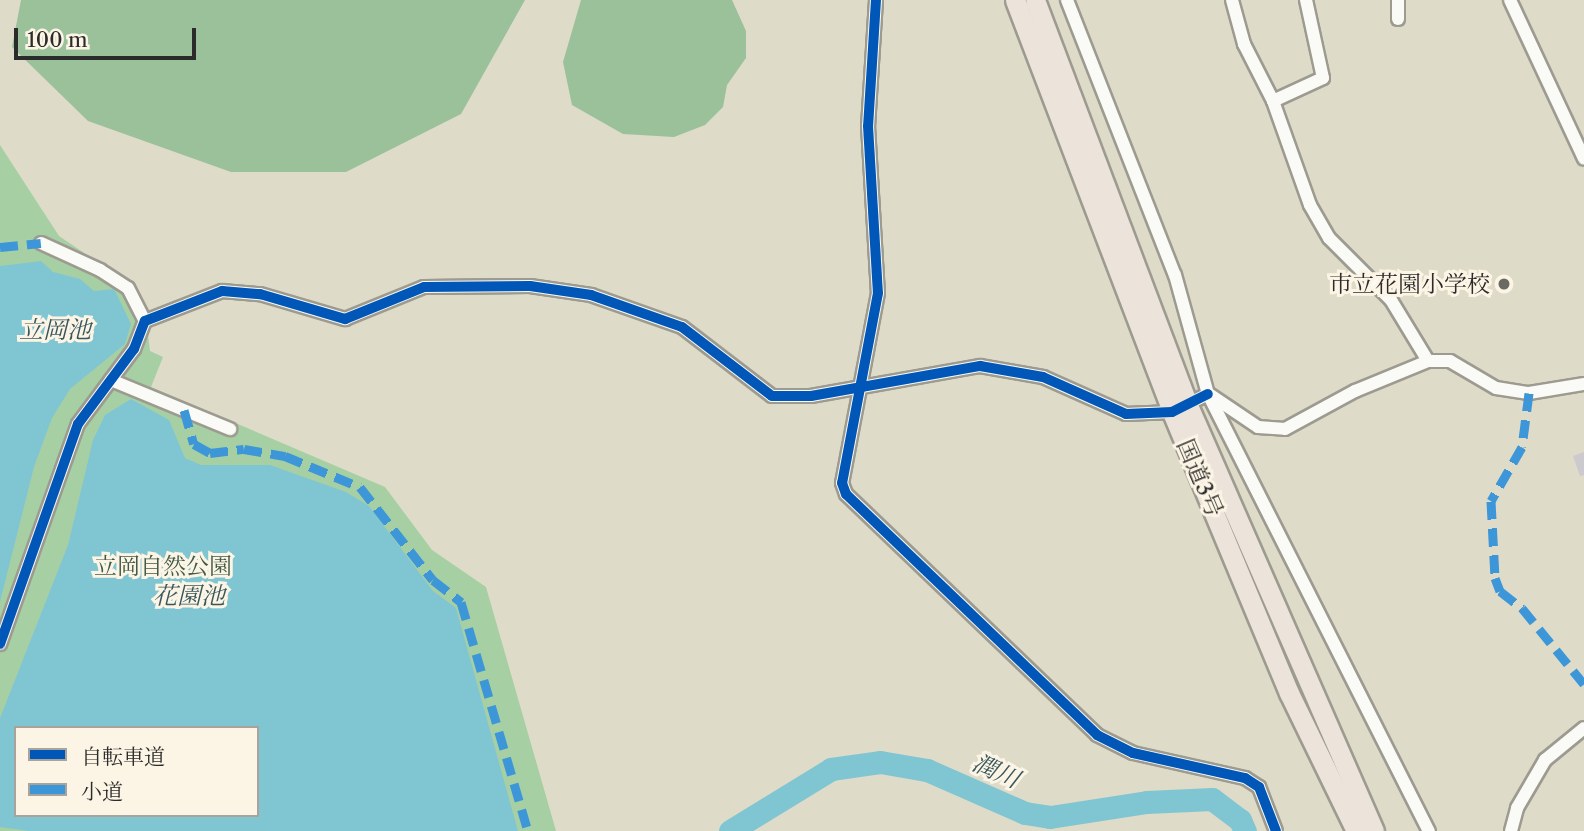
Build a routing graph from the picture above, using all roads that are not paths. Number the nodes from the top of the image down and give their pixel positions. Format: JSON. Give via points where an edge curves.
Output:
{"nodes":[{"id":1,"x":876,"y":0,"type":"edge"},
{"id":2,"x":1015,"y":0,"type":"edge"},
{"id":3,"x":1035,"y":0,"type":"edge"},
{"id":4,"x":1067,"y":0,"type":"edge"},
{"id":5,"x":1232,"y":0,"type":"edge"},
{"id":6,"x":1306,"y":0,"type":"edge"},
{"id":7,"x":1398,"y":0,"type":"edge"},
{"id":8,"x":1511,"y":0,"type":"edge"},
{"id":9,"x":1398,"y":19,"type":"dead end"},
{"id":10,"x":1273,"y":101,"type":"junction"},
{"id":11,"x":1584,"y":159,"type":"edge"},
{"id":12,"x":41,"y":243,"type":"dead end"},
{"id":13,"x":145,"y":321,"type":"junction"},
{"id":14,"x":1428,"y":361,"type":"junction"},
{"id":15,"x":111,"y":380,"type":"junction"},
{"id":16,"x":1584,"y":384,"type":"edge"},
{"id":17,"x":858,"y":387,"type":"junction"},
{"id":18,"x":1208,"y":394,"type":"junction"},
{"id":19,"x":1180,"y":408,"type":"junction"},
{"id":20,"x":230,"y":429,"type":"dead end"},
{"id":21,"x":0,"y":643,"type":"edge"},
{"id":22,"x":1584,"y":728,"type":"edge"},
{"id":23,"x":1513,"y":825,"type":"edge"},
{"id":24,"x":1276,"y":831,"type":"edge"},
{"id":25,"x":1356,"y":831,"type":"edge"},
{"id":26,"x":1374,"y":831,"type":"edge"},
{"id":27,"x":1429,"y":831,"type":"edge"}],
"edges":[{"from":1,"to":17,"type":"street","via":[[868,126],[878,293]]},
{"from":2,"to":19,"type":"highway","name":"国道3号"},
{"from":3,"to":19,"type":"highway","name":"国道3号"},
{"from":4,"to":18,"type":"street","via":[[1175,275]]},
{"from":5,"to":10,"type":"street","via":[[1244,44]]},
{"from":6,"to":10,"type":"street","via":[[1323,78]]},
{"from":7,"to":9,"type":"street"},
{"from":8,"to":11,"type":"street"},
{"from":10,"to":14,"type":"street","via":[[1310,205],[1329,238],[1391,300]]},
{"from":12,"to":13,"type":"street","via":[[128,288]]},
{"from":13,"to":15,"type":"street","via":[[134,349]]},
{"from":13,"to":17,"type":"street","via":[[222,291],[260,294],[345,320],[424,287],[530,286],[591,295],[682,327],[772,396],[811,396]]},
{"from":14,"to":16,"type":"street","via":[[1450,361],[1507,390],[1529,393]]},
{"from":14,"to":18,"type":"street","via":[[1355,391],[1285,429],[1258,427]]},
{"from":15,"to":20,"type":"street"},
{"from":15,"to":21,"type":"street","via":[[78,424],[66,449]]},
{"from":17,"to":19,"type":"street","via":[[980,366],[1043,377],[1126,414]]},
{"from":17,"to":24,"type":"street","via":[[842,483],[846,494],[1097,735],[1133,753],[1245,778],[1259,787]]},
{"from":18,"to":19,"type":"street"},
{"from":18,"to":27,"type":"street"},
{"from":19,"to":25,"type":"highway","name":"国道3号","via":[[1289,693]]},
{"from":19,"to":26,"type":"highway","name":"国道3号"},
{"from":22,"to":23,"type":"street","via":[[1545,760]]}]}
